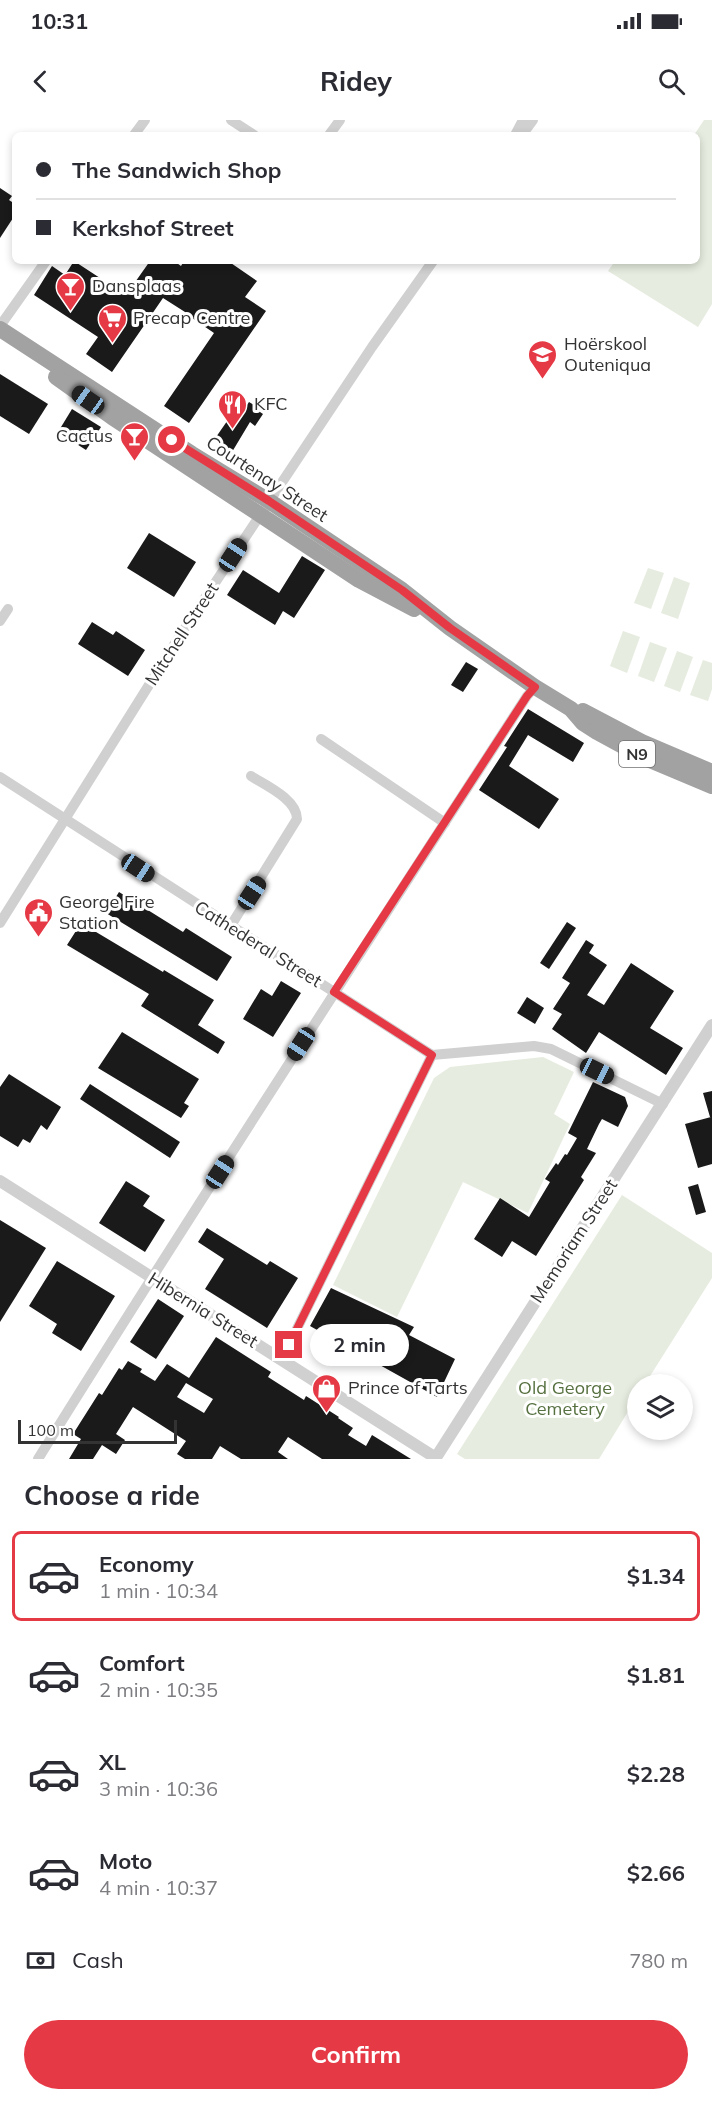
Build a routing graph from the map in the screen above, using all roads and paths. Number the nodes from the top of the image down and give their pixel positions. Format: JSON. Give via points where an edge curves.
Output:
{"nodes":[{"id":1,"x":231,"y":120,"type":"edge"},
{"id":2,"x":249,"y":132,"type":"edge"},
{"id":3,"x":44,"y":264,"type":"edge"},
{"id":4,"x":431,"y":264,"type":"edge"},
{"id":5,"x":0,"y":328,"type":"edge"},
{"id":6,"x":0,"y":341,"type":"edge"},
{"id":7,"x":265,"y":507,"type":"junction"},
{"id":8,"x":8,"y":609,"type":"dead end"},
{"id":9,"x":0,"y":621,"type":"edge"},
{"id":10,"x":535,"y":687,"type":"junction"},
{"id":11,"x":571,"y":709,"type":"junction"},
{"id":12,"x":321,"y":739,"type":"dead end"},
{"id":13,"x":712,"y":772,"type":"edge"},
{"id":14,"x":251,"y":776,"type":"dead end"},
{"id":15,"x":0,"y":777,"type":"edge"},
{"id":16,"x":712,"y":786,"type":"edge"},
{"id":17,"x":65,"y":821,"type":"junction"},
{"id":18,"x":445,"y":823,"type":"junction"},
{"id":19,"x":0,"y":923,"type":"edge"},
{"id":20,"x":230,"y":927,"type":"junction"},
{"id":21,"x":334,"y":992,"type":"junction"},
{"id":22,"x":712,"y":1025,"type":"edge"},
{"id":23,"x":432,"y":1055,"type":"junction"},
{"id":24,"x":663,"y":1104,"type":"junction"},
{"id":25,"x":0,"y":1181,"type":"edge"},
{"id":26,"x":151,"y":1277,"type":"junction"},
{"id":27,"x":282,"y":1359,"type":"junction"},
{"id":28,"x":38,"y":1459,"type":"edge"},
{"id":29,"x":436,"y":1459,"type":"edge"}],
"edges":[{"from":1,"to":2,"type":"street"},
{"from":3,"to":5,"type":"street"},
{"from":4,"to":7,"type":"street","name":"Mitchell Street"},
{"from":5,"to":7,"type":"highway","name":"Courtenay Street","number":"N9","via":[[187,450]]},
{"from":6,"to":7,"type":"highway","name":"Courtenay Street","number":"N9","via":[[112,417]]},
{"from":7,"to":10,"type":"highway","name":"Courtenay Street","number":"N9","via":[[359,580],[450,628]]},
{"from":7,"to":17,"type":"street","name":"Mitchell Street"},
{"from":8,"to":9,"type":"street"},
{"from":10,"to":11,"type":"highway","name":"Courtenay Street","number":"N9"},
{"from":10,"to":18,"type":"street"},
{"from":11,"to":13,"type":"highway","name":"Courtenay Street","number":"N9"},
{"from":11,"to":16,"type":"highway","name":"Courtenay Street","number":"N9","via":[[583,723],[624,747]]},
{"from":12,"to":18,"type":"street"},
{"from":14,"to":20,"type":"street","via":[[289,802],[297,819]]},
{"from":15,"to":17,"type":"street","name":"Cathederal Street"},
{"from":17,"to":19,"type":"street","name":"Mitchell Street"},
{"from":17,"to":20,"type":"street","name":"Cathederal Street"},
{"from":18,"to":21,"type":"street"},
{"from":20,"to":21,"type":"street","name":"Cathederal Street"},
{"from":21,"to":23,"type":"street","name":"Cathederal Street"},
{"from":21,"to":26,"type":"street"},
{"from":22,"to":24,"type":"street","name":"Memoriam Street"},
{"from":23,"to":24,"type":"street","via":[[534,1046],[551,1049]]},
{"from":23,"to":27,"type":"street"},
{"from":24,"to":29,"type":"street","name":"Memoriam Street"},
{"from":25,"to":26,"type":"street","name":"Hibernia Street"},
{"from":26,"to":27,"type":"street","name":"Hibernia Street"},
{"from":26,"to":28,"type":"street"},
{"from":27,"to":29,"type":"street","name":"Hibernia Street"}]}
